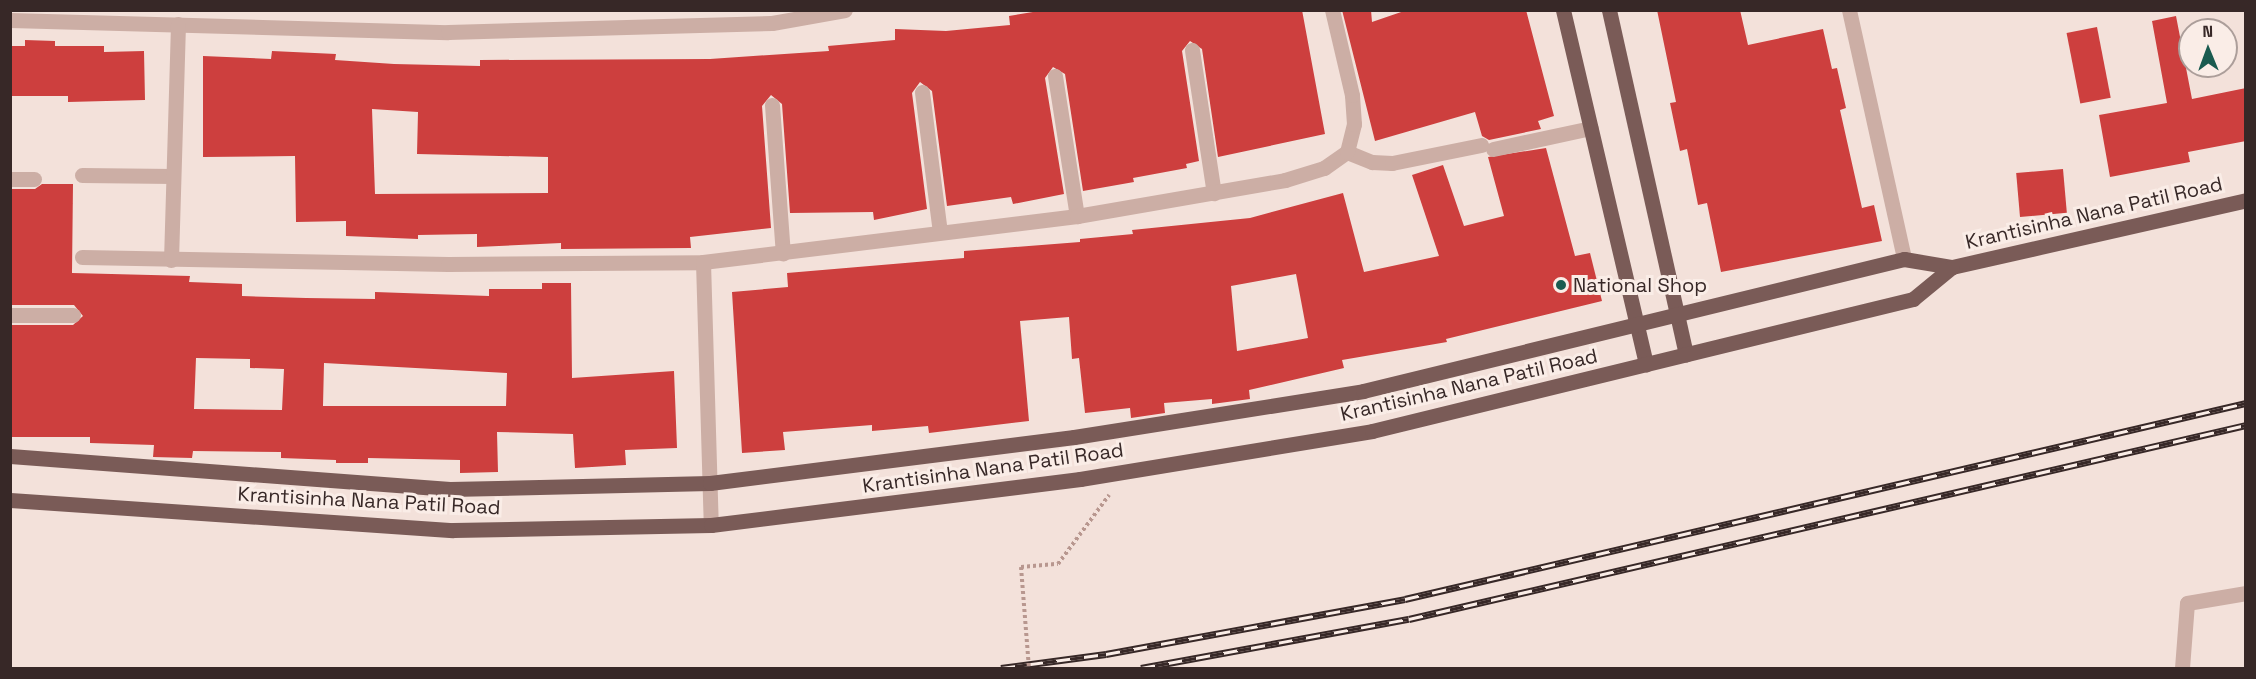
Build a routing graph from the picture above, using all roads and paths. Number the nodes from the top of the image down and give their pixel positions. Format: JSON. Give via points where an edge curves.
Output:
{"nodes":[{"id":1,"x":844,"y":10,"type":"edge"},
{"id":2,"x":1332,"y":10,"type":"edge"},
{"id":3,"x":1563,"y":10,"type":"edge"},
{"id":4,"x":1609,"y":10,"type":"edge"},
{"id":5,"x":1849,"y":10,"type":"edge"},
{"id":6,"x":10,"y":20,"type":"edge"},
{"id":7,"x":178,"y":24,"type":"junction"},
{"id":8,"x":1192,"y":50,"type":"dead end"},
{"id":9,"x":1055,"y":76,"type":"dead end"},
{"id":10,"x":922,"y":92,"type":"dead end"},
{"id":11,"x":772,"y":105,"type":"dead end"},
{"id":12,"x":1591,"y":128,"type":"junction"},
{"id":13,"x":1347,"y":152,"type":"junction"},
{"id":14,"x":82,"y":175,"type":"dead end"},
{"id":15,"x":173,"y":176,"type":"junction"},
{"id":16,"x":10,"y":179,"type":"edge"},
{"id":17,"x":34,"y":179,"type":"dead end"},
{"id":18,"x":1214,"y":193,"type":"junction"},
{"id":19,"x":2246,"y":201,"type":"edge"},
{"id":20,"x":1077,"y":216,"type":"junction"},
{"id":21,"x":940,"y":232,"type":"junction"},
{"id":22,"x":783,"y":254,"type":"junction"},
{"id":23,"x":82,"y":257,"type":"dead end"},
{"id":24,"x":1904,"y":259,"type":"junction"},
{"id":25,"x":171,"y":260,"type":"junction"},
{"id":26,"x":703,"y":262,"type":"junction"},
{"id":27,"x":1952,"y":267,"type":"junction"},
{"id":28,"x":1677,"y":314,"type":"junction"},
{"id":29,"x":10,"y":315,"type":"edge"},
{"id":30,"x":73,"y":315,"type":"dead end"},
{"id":31,"x":1636,"y":324,"type":"junction"},
{"id":32,"x":1686,"y":355,"type":"junction"},
{"id":33,"x":1646,"y":364,"type":"junction"},
{"id":34,"x":10,"y":456,"type":"edge"},
{"id":35,"x":1109,"y":474,"type":"junction"},
{"id":36,"x":710,"y":483,"type":"junction"},
{"id":37,"x":10,"y":500,"type":"edge"},
{"id":38,"x":711,"y":525,"type":"junction"},
{"id":39,"x":2246,"y":594,"type":"edge"},
{"id":40,"x":1029,"y":669,"type":"edge"},
{"id":41,"x":2182,"y":669,"type":"edge"}],
"edges":[{"from":1,"to":7,"type":"street","via":[[772,23],[621,30],[448,32]]},
{"from":2,"to":13,"type":"street","via":[[1352,95],[1354,124]]},
{"from":3,"to":12,"type":"main road"},
{"from":4,"to":28,"type":"main road"},
{"from":5,"to":24,"type":"street"},
{"from":6,"to":7,"type":"street"},
{"from":7,"to":15,"type":"street"},
{"from":8,"to":18,"type":"street"},
{"from":9,"to":20,"type":"street"},
{"from":10,"to":21,"type":"street"},
{"from":11,"to":22,"type":"street"},
{"from":12,"to":13,"type":"street","via":[[1392,163],[1372,162]]},
{"from":12,"to":31,"type":"main road"},
{"from":13,"to":18,"type":"street","via":[[1324,168],[1285,180]]},
{"from":14,"to":15,"type":"street"},
{"from":15,"to":25,"type":"street"},
{"from":16,"to":17,"type":"street"},
{"from":18,"to":20,"type":"street"},
{"from":19,"to":27,"type":"main road","name":"Krantisinha Nana Patil Road"},
{"from":20,"to":21,"type":"street"},
{"from":21,"to":22,"type":"street"},
{"from":22,"to":26,"type":"street"},
{"from":23,"to":25,"type":"street"},
{"from":24,"to":27,"type":"main road","name":"Krantisinha Nana Patil Road"},
{"from":24,"to":28,"type":"main road","name":"Krantisinha Nana Patil Road"},
{"from":25,"to":26,"type":"street"},
{"from":26,"to":36,"type":"street"},
{"from":27,"to":32,"type":"main road","name":"Krantisinha Nana Patil Road","via":[[1914,299]]},
{"from":28,"to":31,"type":"main road","name":"Krantisinha Nana Patil Road"},
{"from":28,"to":32,"type":"main road"},
{"from":29,"to":30,"type":"street"},
{"from":31,"to":33,"type":"main road"},
{"from":31,"to":36,"type":"main road","name":"Krantisinha Nana Patil Road","via":[[1363,391],[1255,410],[1074,438]]},
{"from":32,"to":33,"type":"main road","name":"Krantisinha Nana Patil Road"},
{"from":33,"to":35,"type":"main road","name":"Krantisinha Nana Patil Road","via":[[1372,431]]},
{"from":34,"to":36,"type":"main road","name":"Krantisinha Nana Patil Road","via":[[450,489]]},
{"from":35,"to":38,"type":"main road","name":"Krantisinha Nana Patil Road"},
{"from":35,"to":40,"type":"path","bridge":true,"via":[[1110,494],[1058,564],[1021,567]]},
{"from":36,"to":38,"type":"street"},
{"from":37,"to":38,"type":"main road","name":"Krantisinha Nana Patil Road","via":[[453,530]]},
{"from":39,"to":41,"type":"street","via":[[2187,603]]}]}
